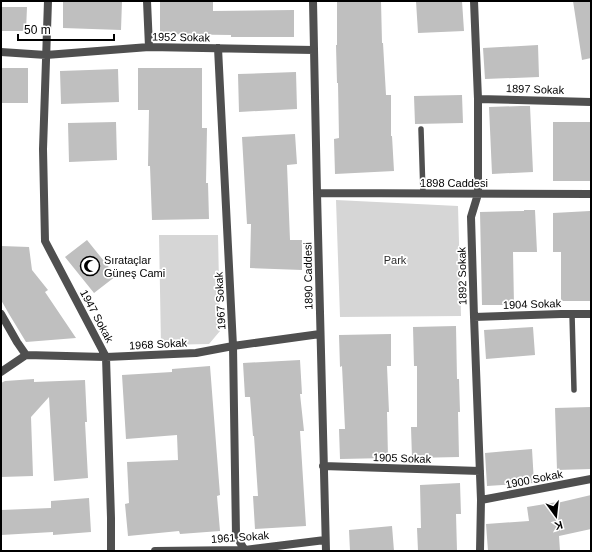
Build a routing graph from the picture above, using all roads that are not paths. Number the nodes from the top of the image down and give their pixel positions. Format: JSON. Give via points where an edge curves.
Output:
{"nodes":[{"id":1,"x":48,"y":1,"type":"edge"},
{"id":2,"x":147,"y":1,"type":"edge"},
{"id":3,"x":313,"y":1,"type":"edge"},
{"id":4,"x":474,"y":1,"type":"edge"},
{"id":5,"x":149,"y":47,"type":"junction"},
{"id":6,"x":218,"y":48,"type":"junction"},
{"id":7,"x":314,"y":50,"type":"junction"},
{"id":8,"x":1,"y":52,"type":"edge"},
{"id":9,"x":46,"y":55,"type":"junction"},
{"id":10,"x":478,"y":99,"type":"junction"},
{"id":11,"x":591,"y":102,"type":"edge"},
{"id":12,"x":421,"y":129,"type":"dead end"},
{"id":13,"x":316,"y":193,"type":"junction"},
{"id":14,"x":423,"y":194,"type":"junction"},
{"id":15,"x":478,"y":194,"type":"junction"},
{"id":16,"x":591,"y":194,"type":"edge"},
{"id":17,"x":1,"y":314,"type":"edge"},
{"id":18,"x":572,"y":314,"type":"junction"},
{"id":19,"x":591,"y":314,"type":"edge"},
{"id":20,"x":474,"y":317,"type":"junction"},
{"id":21,"x":320,"y":334,"type":"junction"},
{"id":22,"x":233,"y":346,"type":"junction"},
{"id":23,"x":26,"y":356,"type":"junction"},
{"id":24,"x":106,"y":357,"type":"junction"},
{"id":25,"x":1,"y":372,"type":"edge"},
{"id":26,"x":574,"y":390,"type":"dead end"},
{"id":27,"x":323,"y":466,"type":"junction"},
{"id":28,"x":480,"y":471,"type":"junction"},
{"id":29,"x":591,"y":479,"type":"edge"},
{"id":30,"x":481,"y":500,"type":"junction"},
{"id":31,"x":326,"y":540,"type":"junction"},
{"id":32,"x":245,"y":550,"type":"edge"},
{"id":33,"x":111,"y":551,"type":"edge"},
{"id":34,"x":155,"y":551,"type":"edge"},
{"id":35,"x":326,"y":551,"type":"edge"},
{"id":36,"x":480,"y":551,"type":"edge"}],
"edges":[{"from":1,"to":9,"type":"street","name":"1947 Sokak"},
{"from":2,"to":5,"type":"street"},
{"from":3,"to":7,"type":"street","name":"1890 Caddesi"},
{"from":4,"to":10,"type":"street","name":"1892 Sokak"},
{"from":5,"to":6,"type":"street","name":"1952 Sokak"},
{"from":5,"to":9,"type":"street","name":"1952 Sokak"},
{"from":6,"to":7,"type":"street","name":"1952 Sokak"},
{"from":6,"to":22,"type":"street","name":"1967 Sokak"},
{"from":7,"to":13,"type":"street","name":"1890 Caddesi"},
{"from":8,"to":9,"type":"street","name":"1952 Sokak"},
{"from":9,"to":24,"type":"street","name":"1947 Sokak","via":[[43,149],[45,241]]},
{"from":10,"to":11,"type":"street","name":"1897 Sokak"},
{"from":10,"to":15,"type":"street","name":"1892 Sokak"},
{"from":12,"to":14,"type":"lane"},
{"from":13,"to":14,"type":"street","name":"1898 Caddesi"},
{"from":13,"to":21,"type":"street","name":"1890 Caddesi"},
{"from":14,"to":15,"type":"street","name":"1898 Caddesi"},
{"from":15,"to":16,"type":"street","name":"1898 Caddesi"},
{"from":15,"to":20,"type":"street","name":"1892 Sokak","via":[[472,217]]},
{"from":17,"to":23,"type":"street"},
{"from":18,"to":19,"type":"street","name":"1904 Sokak"},
{"from":18,"to":20,"type":"street","name":"1904 Sokak"},
{"from":18,"to":26,"type":"lane"},
{"from":20,"to":28,"type":"street","name":"1892 Sokak"},
{"from":21,"to":22,"type":"street","name":"1968 Sokak"},
{"from":21,"to":27,"type":"street","name":"1890 Caddesi"},
{"from":22,"to":24,"type":"street","name":"1968 Sokak","via":[[196,353]]},
{"from":22,"to":32,"type":"street","name":"1967 Sokak","via":[[236,535]]},
{"from":23,"to":24,"type":"street","name":"1968 Sokak"},
{"from":23,"to":25,"type":"street"},
{"from":24,"to":33,"type":"street","name":"1947 Sokak"},
{"from":27,"to":28,"type":"street","name":"1905 Sokak"},
{"from":27,"to":31,"type":"street","name":"1890 Caddesi"},
{"from":28,"to":30,"type":"street","name":"1892 Sokak"},
{"from":29,"to":30,"type":"street","name":"1900 Sokak"},
{"from":30,"to":36,"type":"street","name":"1892 Sokak"},
{"from":31,"to":32,"type":"street","name":"1961 Sokak"},
{"from":31,"to":35,"type":"street","name":"1890 Caddesi"},
{"from":32,"to":34,"type":"street","name":"1961 Sokak"}]}
